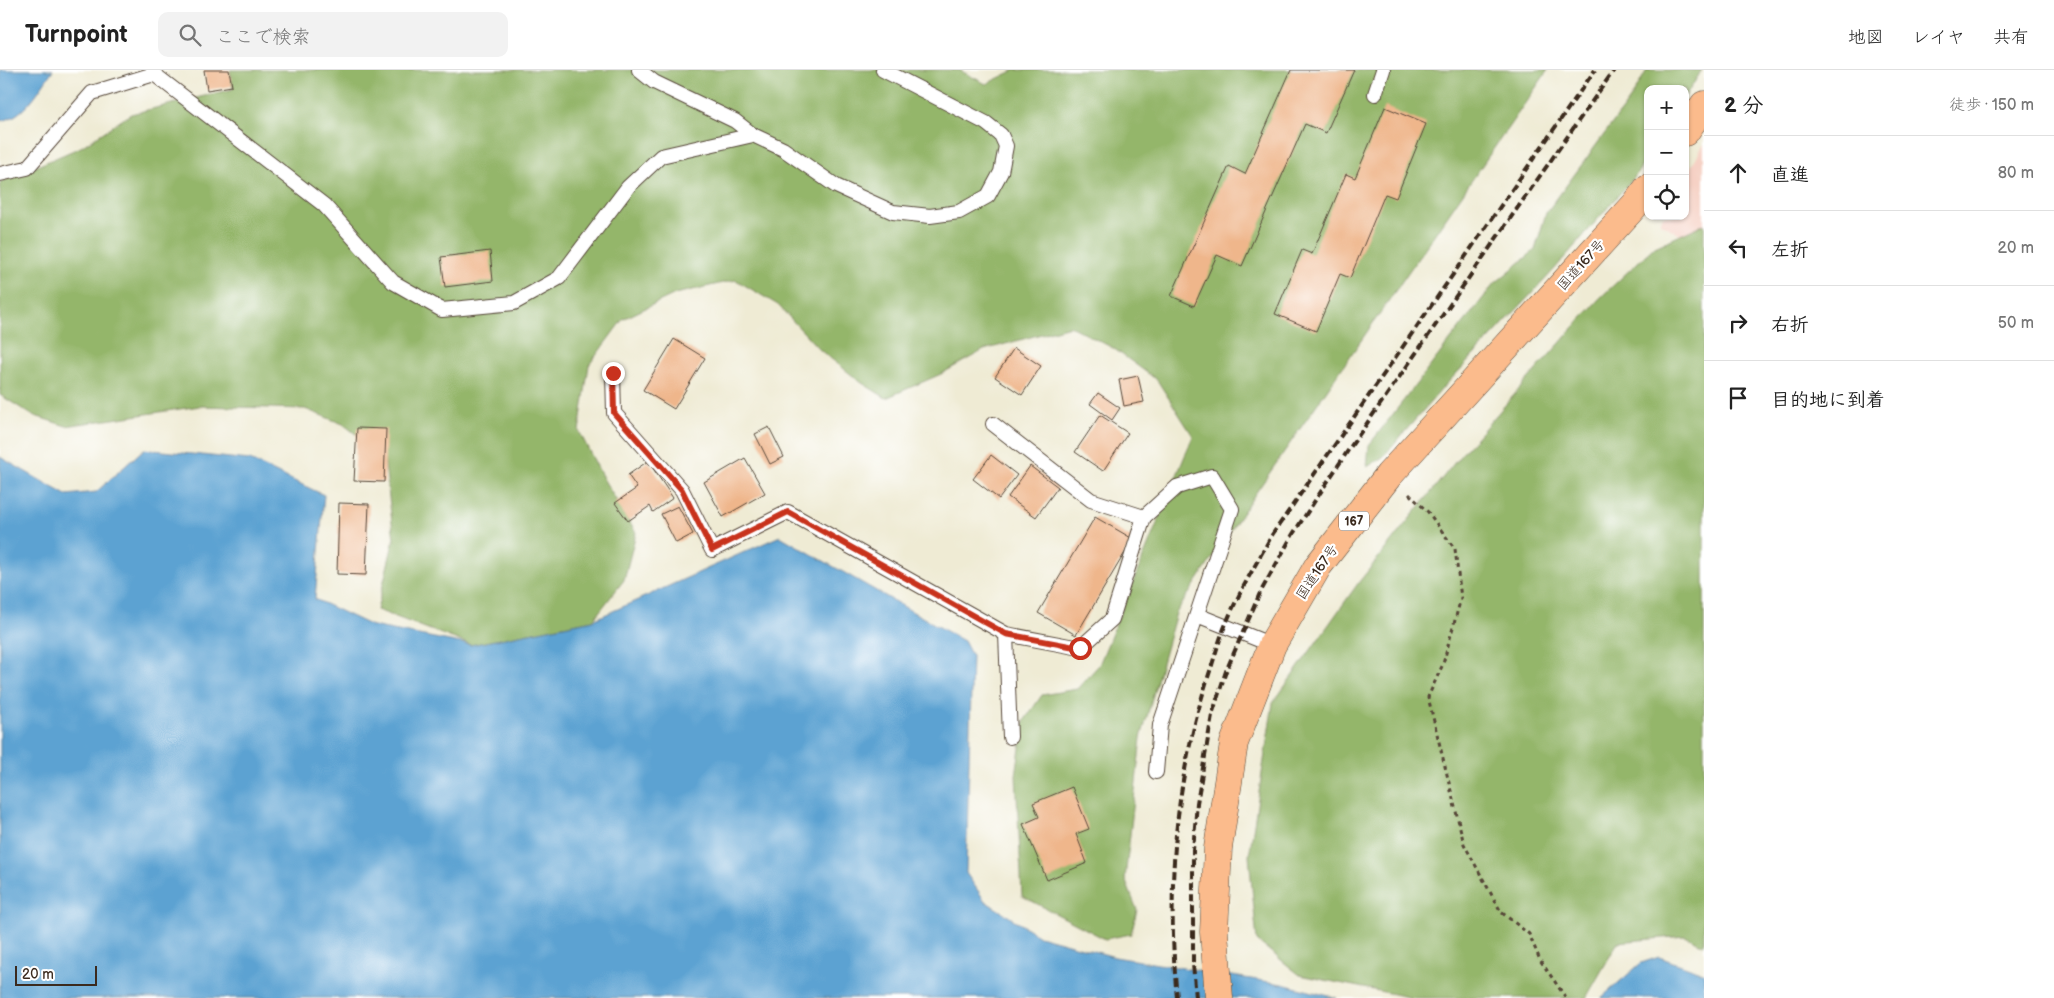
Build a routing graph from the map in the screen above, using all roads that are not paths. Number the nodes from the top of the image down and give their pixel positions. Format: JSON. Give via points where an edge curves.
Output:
{"nodes":[{"id":1,"x":639,"y":70,"type":"edge"},
{"id":2,"x":883,"y":70,"type":"edge"},
{"id":3,"x":1383,"y":70,"type":"edge"},
{"id":4,"x":1374,"y":94,"type":"dead end"},
{"id":5,"x":1704,"y":105,"type":"edge"},
{"id":6,"x":1686,"y":130,"type":"edge"},
{"id":7,"x":753,"y":135,"type":"junction"},
{"id":8,"x":0,"y":174,"type":"edge"},
{"id":9,"x":1644,"y":193,"type":"edge"},
{"id":10,"x":613,"y":373,"type":"dead end"},
{"id":11,"x":993,"y":424,"type":"dead end"},
{"id":12,"x":1144,"y":517,"type":"junction"},
{"id":13,"x":1197,"y":615,"type":"junction"},
{"id":14,"x":1006,"y":634,"type":"junction"},
{"id":15,"x":1272,"y":645,"type":"junction"},
{"id":16,"x":1010,"y":737,"type":"dead end"},
{"id":17,"x":1156,"y":772,"type":"dead end"},
{"id":18,"x":1219,"y":998,"type":"edge"}],
"edges":[{"from":1,"to":7,"type":"lane","via":[[654,82],[735,121]]},
{"from":2,"to":7,"type":"lane","via":[[986,123],[1001,135],[1006,146],[1001,172],[988,196],[959,212],[930,216],[893,212],[836,186],[783,149]]},
{"from":3,"to":4,"type":"lane"},
{"from":5,"to":6,"type":"highway"},
{"from":7,"to":8,"type":"lane","via":[[661,156],[628,187],[559,278],[514,303],[442,310],[393,282],[324,205],[154,74],[92,93],[28,168]]},
{"from":9,"to":15,"type":"highway","name":"国道167号","number":"167","via":[[1389,475],[1318,566]]},
{"from":10,"to":14,"type":"lane","via":[[614,413],[682,490],[712,550],[788,512]]},
{"from":11,"to":12,"type":"lane","via":[[1091,500]]},
{"from":12,"to":13,"type":"lane","via":[[1177,486],[1212,476],[1232,509]]},
{"from":12,"to":14,"type":"lane","via":[[1112,619],[1080,648]]},
{"from":13,"to":15,"type":"lane"},
{"from":13,"to":17,"type":"lane","via":[[1160,725]]},
{"from":14,"to":16,"type":"lane"},
{"from":15,"to":18,"type":"highway","name":"国道167号","number":"167","via":[[1234,743],[1218,848],[1214,932]]}]}
